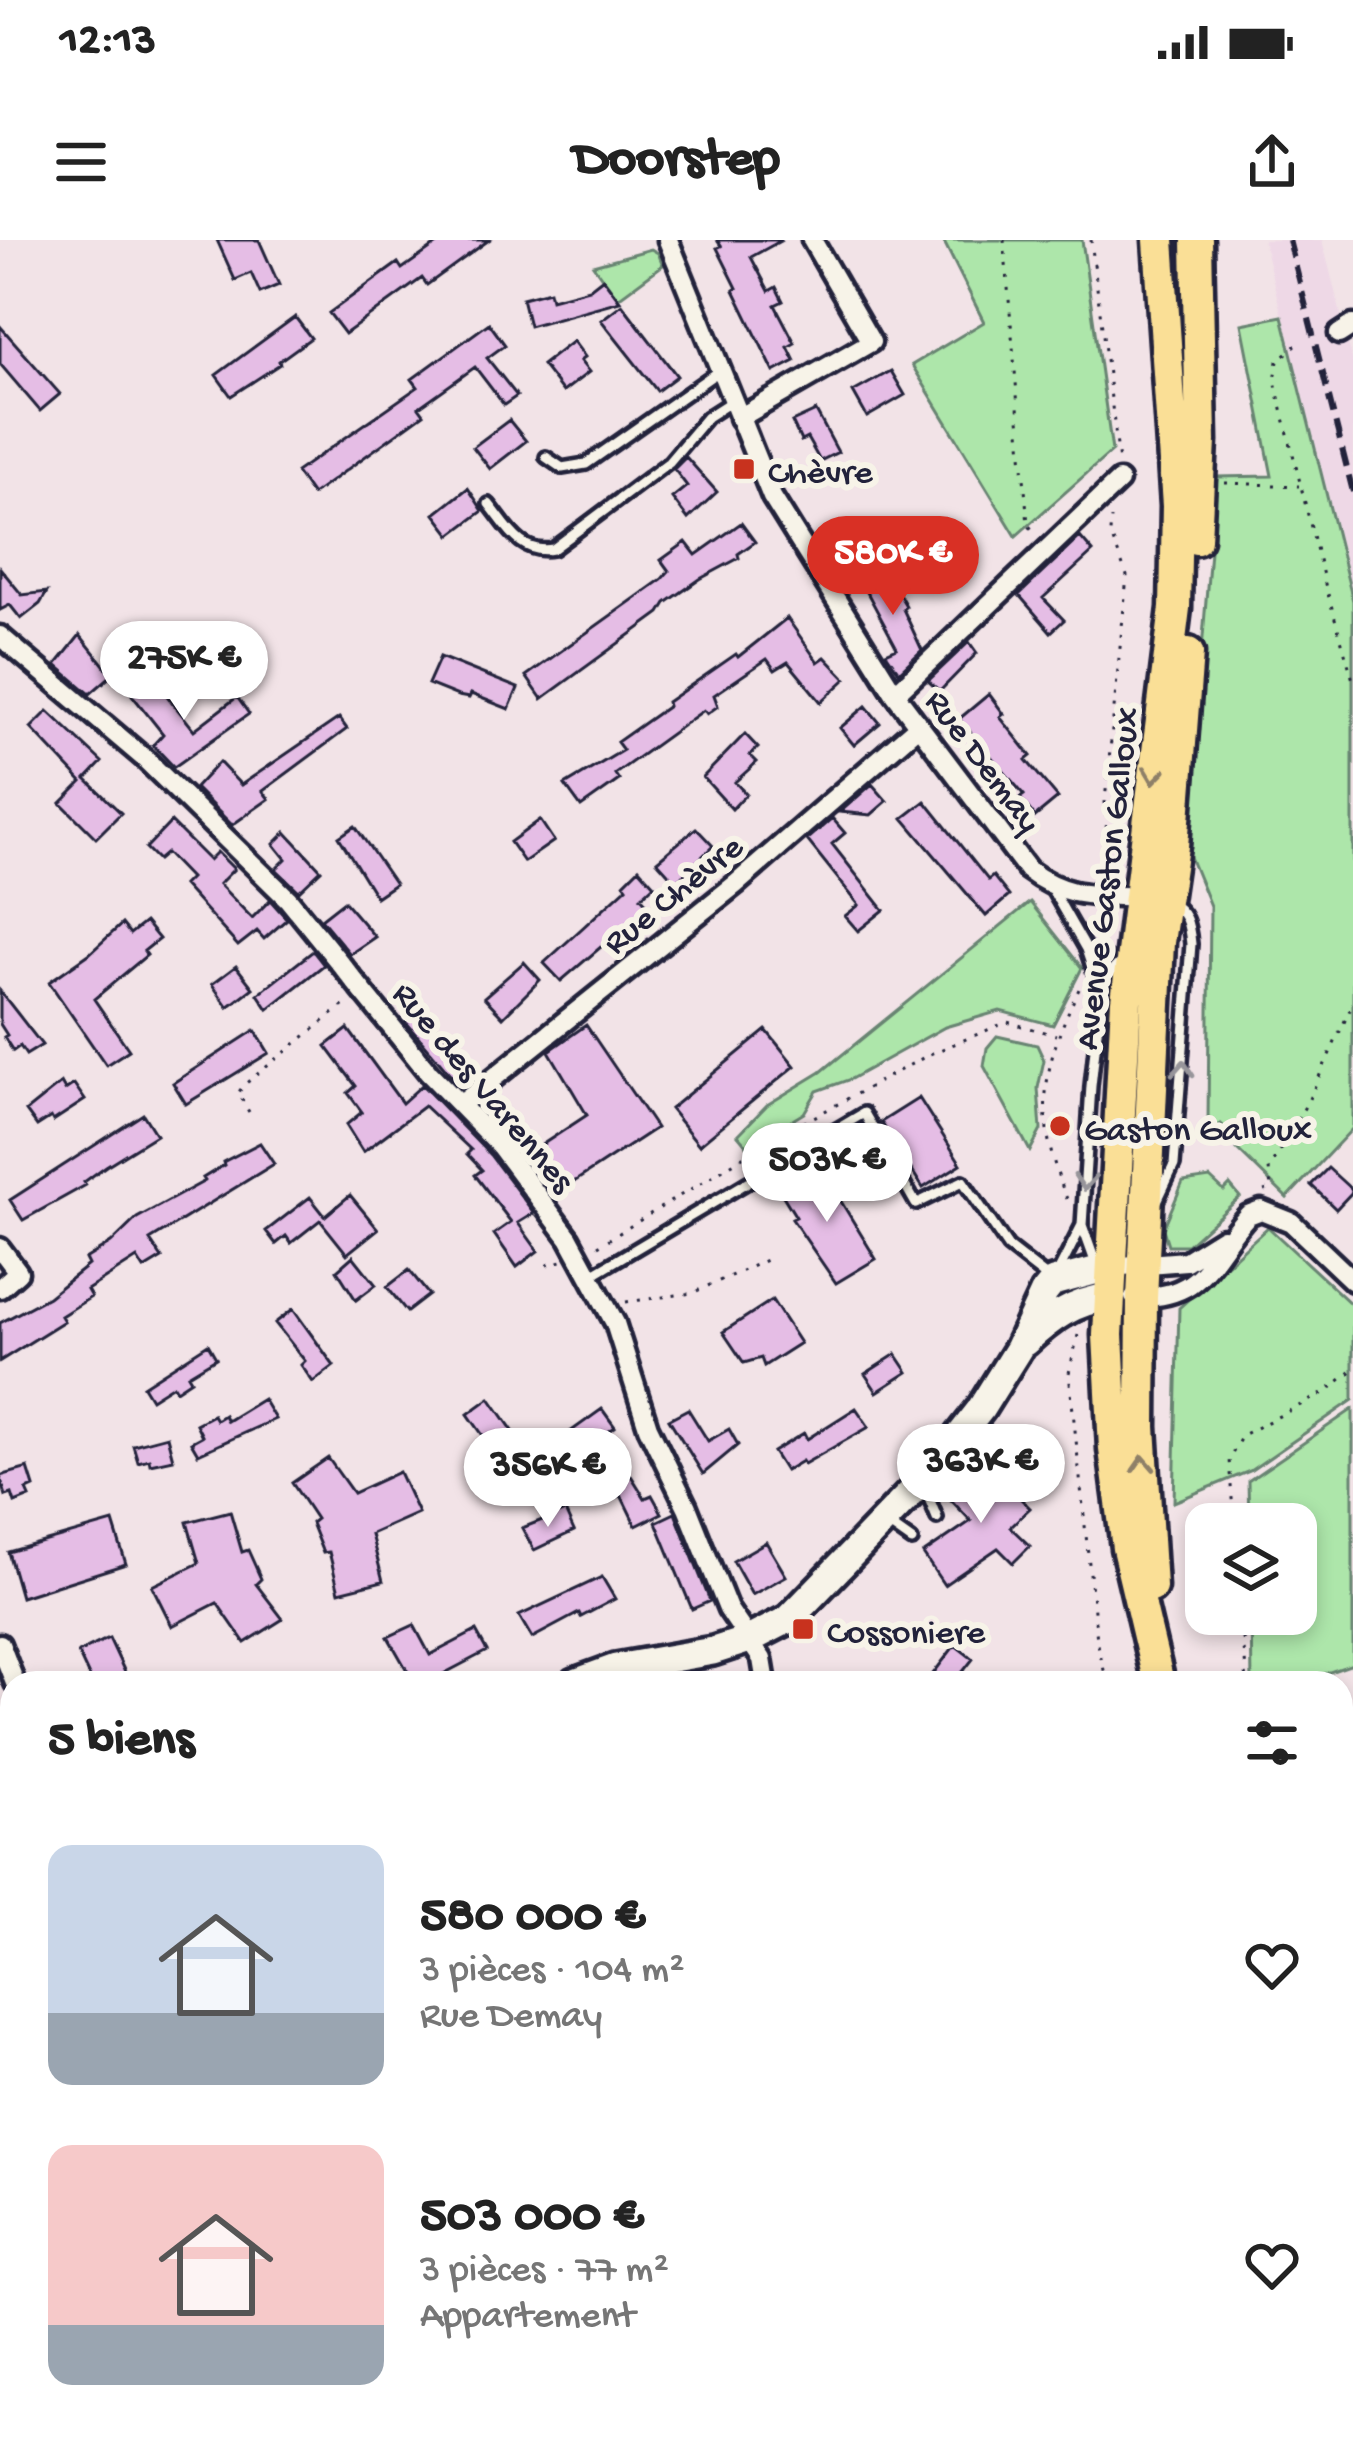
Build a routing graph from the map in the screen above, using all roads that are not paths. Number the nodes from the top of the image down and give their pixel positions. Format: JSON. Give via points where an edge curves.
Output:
{"nodes":[{"id":1,"x":668,"y":240,"type":"edge"},
{"id":2,"x":812,"y":240,"type":"edge"},
{"id":3,"x":1159,"y":240,"type":"edge"},
{"id":4,"x":1178,"y":240,"type":"edge"},
{"id":5,"x":1197,"y":240,"type":"edge"},
{"id":6,"x":720,"y":370,"type":"junction"},
{"id":7,"x":735,"y":410,"type":"junction"},
{"id":8,"x":546,"y":457,"type":"dead end"},
{"id":9,"x":1119,"y":481,"type":"road end"},
{"id":10,"x":488,"y":504,"type":"dead end"},
{"id":11,"x":1195,"y":546,"type":"junction"},
{"id":12,"x":0,"y":636,"type":"edge"},
{"id":13,"x":895,"y":694,"type":"junction"},
{"id":14,"x":919,"y":725,"type":"junction"},
{"id":15,"x":1049,"y":886,"type":"junction"},
{"id":16,"x":1151,"y":898,"type":"junction"},
{"id":17,"x":1132,"y":951,"type":"junction"},
{"id":18,"x":1101,"y":994,"type":"junction"},
{"id":19,"x":460,"y":1105,"type":"junction"},
{"id":20,"x":1082,"y":1225,"type":"junction"},
{"id":21,"x":1232,"y":1232,"type":"junction"},
{"id":22,"x":0,"y":1248,"type":"edge"},
{"id":23,"x":1144,"y":1264,"type":"junction"},
{"id":24,"x":590,"y":1276,"type":"junction"},
{"id":25,"x":1105,"y":1278,"type":"junction"},
{"id":26,"x":1353,"y":1281,"type":"edge"},
{"id":27,"x":1054,"y":1282,"type":"junction"},
{"id":28,"x":0,"y":1288,"type":"edge"},
{"id":29,"x":1142,"y":1298,"type":"junction"},
{"id":30,"x":1018,"y":1349,"type":"junction"},
{"id":31,"x":922,"y":1480,"type":"junction"},
{"id":32,"x":937,"y":1518,"type":"dead end"},
{"id":33,"x":884,"y":1520,"type":"junction"},
{"id":34,"x":912,"y":1541,"type":"dead end"},
{"id":35,"x":750,"y":1639,"type":"junction"},
{"id":36,"x":608,"y":1671,"type":"edge"},
{"id":37,"x":764,"y":1671,"type":"edge"},
{"id":38,"x":1156,"y":1671,"type":"edge"},
{"id":39,"x":1157,"y":1671,"type":"edge"}],
"edges":[{"from":1,"to":6,"type":"street","name":"Rue Demay"},
{"from":2,"to":7,"type":"street","via":[[871,342]]},
{"from":3,"to":16,"type":"main road","name":"Avenue Gaston Galloux","one_way":true,"via":[[1177,506]]},
{"from":4,"to":11,"type":"main road"},
{"from":5,"to":11,"type":"main road"},
{"from":6,"to":7,"type":"street","name":"Rue Demay"},
{"from":6,"to":8,"type":"lane","via":[[586,464],[562,468]]},
{"from":7,"to":10,"type":"lane","via":[[706,417],[669,462],[547,551],[524,546]]},
{"from":7,"to":13,"type":"street","name":"Rue Demay","via":[[772,497]]},
{"from":9,"to":13,"type":"street"},
{"from":11,"to":16,"type":"main road","name":"Avenue Gaston Galloux","via":[[1173,846]]},
{"from":12,"to":19,"type":"street","name":"Rue des Varennes","via":[[144,758],[288,899]]},
{"from":13,"to":14,"type":"street","name":"Rue Demay"},
{"from":14,"to":15,"type":"street","name":"Rue Demay","via":[[1028,870]]},
{"from":14,"to":19,"type":"street","name":"Rue Chèvre"},
{"from":15,"to":16,"type":"street"},
{"from":15,"to":18,"type":"lane","via":[[1086,949]]},
{"from":16,"to":17,"type":"main road","name":"Avenue Gaston Galloux"},
{"from":23,"to":16,"type":"main road","name":"Avenue Gaston Galloux","one_way":true},
{"from":17,"to":18,"type":"lane"},
{"from":17,"to":25,"type":"main road","name":"Avenue Gaston Galloux"},
{"from":18,"to":20,"type":"lane","one_way":true},
{"from":19,"to":24,"type":"street","name":"Rue des Varennes","via":[[501,1148]]},
{"from":20,"to":25,"type":"lane"},
{"from":20,"to":27,"type":"lane"},
{"from":21,"to":23,"type":"street","via":[[1186,1261]]},
{"from":21,"to":26,"type":"street","via":[[1254,1212],[1279,1214]]},
{"from":21,"to":29,"type":"street","via":[[1182,1292]]},
{"from":22,"to":28,"type":"street","via":[[18,1272]]},
{"from":23,"to":25,"type":"street"},
{"from":23,"to":29,"type":"main road","name":"Avenue Gaston Galloux"},
{"from":24,"to":27,"type":"lane","via":[[864,1113],[916,1204],[963,1181],[1008,1247]]},
{"from":24,"to":35,"type":"street","name":"Rue des Varennes","via":[[728,1610]]},
{"from":25,"to":27,"type":"street"},
{"from":25,"to":29,"type":"street"},
{"from":25,"to":30,"type":"street","via":[[1089,1300],[1051,1318]]},
{"from":25,"to":38,"type":"main road","name":"Avenue Gaston Galloux","via":[[1114,1449]]},
{"from":27,"to":30,"type":"street"},
{"from":39,"to":29,"type":"main road","name":"Avenue Gaston Galloux","one_way":true,"via":[[1141,1427]]},
{"from":30,"to":31,"type":"street"},
{"from":31,"to":32,"type":"lane"},
{"from":31,"to":33,"type":"street"},
{"from":33,"to":34,"type":"lane"},
{"from":33,"to":35,"type":"street","via":[[789,1619]]},
{"from":35,"to":36,"type":"street"},
{"from":35,"to":37,"type":"street","name":"Rue des Varennes"}]}
